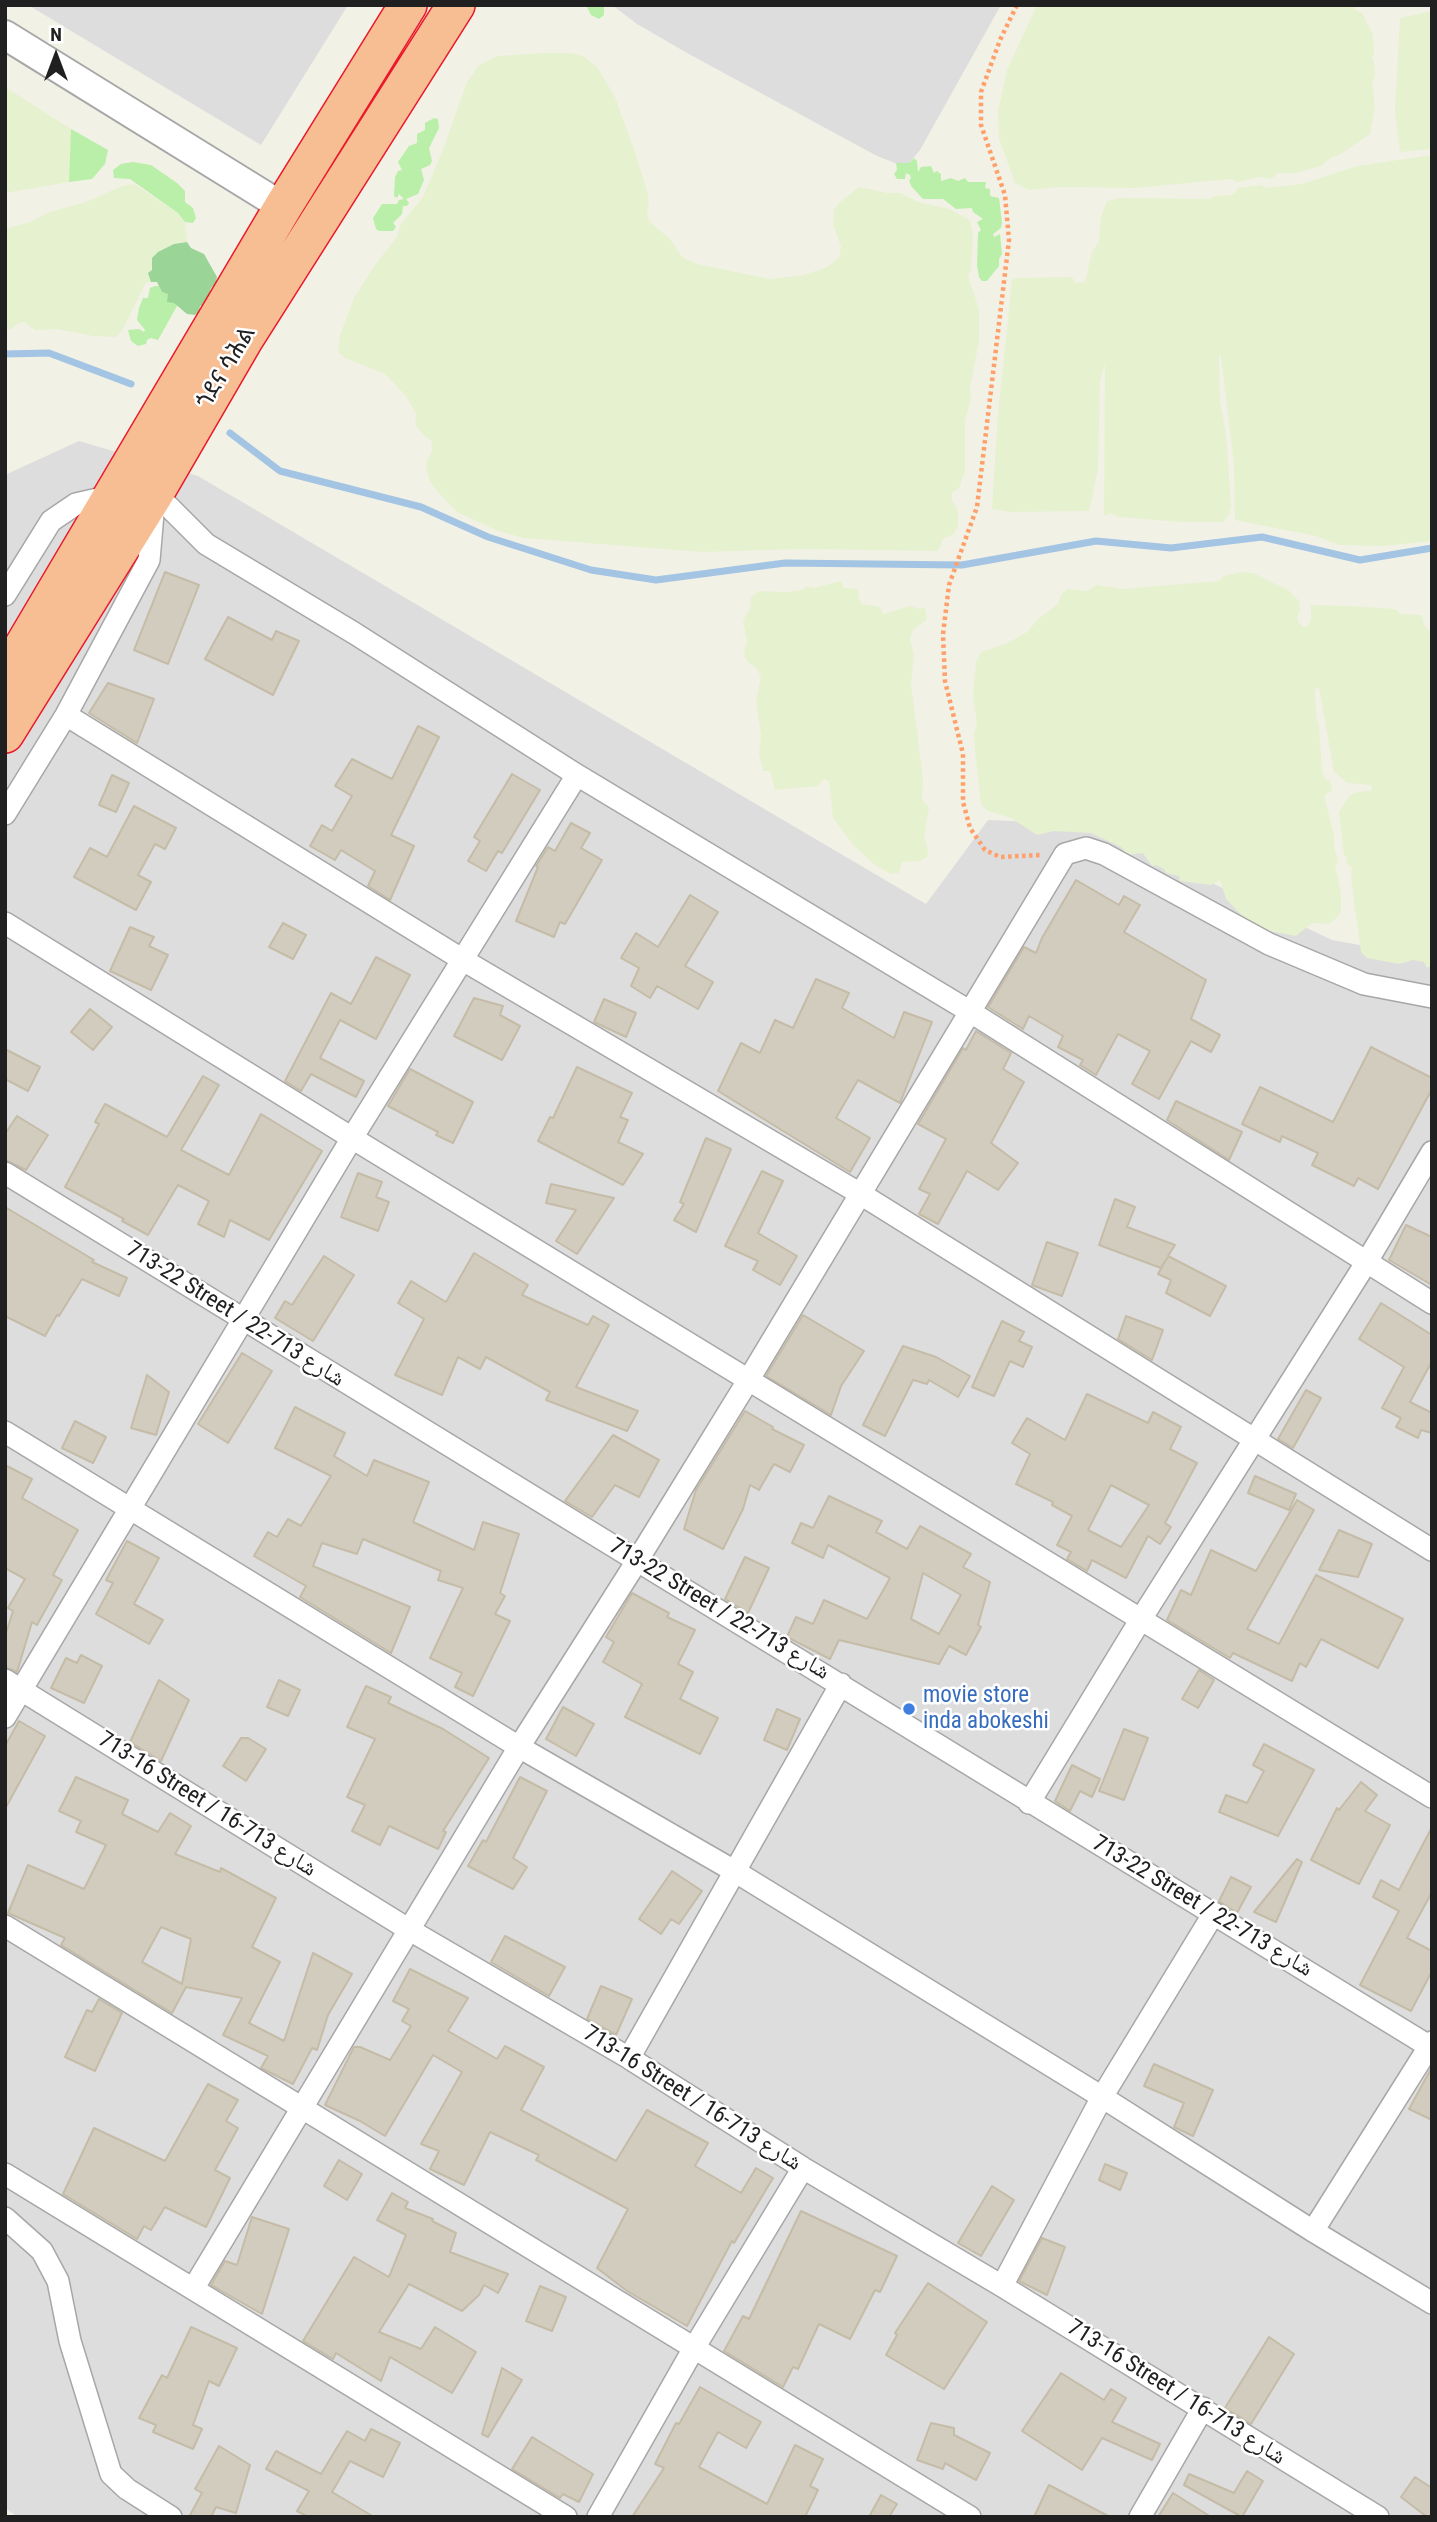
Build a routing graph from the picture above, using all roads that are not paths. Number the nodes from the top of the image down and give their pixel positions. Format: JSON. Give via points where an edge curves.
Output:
{"nodes":[{"id":1,"x":408,"y":5,"type":"edge"},
{"id":2,"x":456,"y":5,"type":"edge"},
{"id":3,"x":5,"y":35,"type":"edge"},
{"id":4,"x":283,"y":207,"type":"junction"},
{"id":5,"x":117,"y":486,"type":"junction"},
{"id":6,"x":155,"y":493,"type":"junction"},
{"id":7,"x":5,"y":595,"type":"edge"},
{"id":8,"x":5,"y":677,"type":"edge"},
{"id":9,"x":66,"y":715,"type":"junction"},
{"id":10,"x":5,"y":734,"type":"edge"},
{"id":11,"x":577,"y":775,"type":"junction"},
{"id":12,"x":5,"y":814,"type":"edge"},
{"id":13,"x":5,"y":923,"type":"edge"},
{"id":14,"x":463,"y":960,"type":"junction"},
{"id":15,"x":1432,"y":997,"type":"edge"},
{"id":16,"x":969,"y":1011,"type":"junction"},
{"id":17,"x":352,"y":1139,"type":"junction"},
{"id":18,"x":1432,"y":1152,"type":"edge"},
{"id":19,"x":5,"y":1173,"type":"edge"},
{"id":20,"x":859,"y":1193,"type":"junction"},
{"id":21,"x":1366,"y":1263,"type":"junction"},
{"id":22,"x":1432,"y":1303,"type":"edge"},
{"id":23,"x":243,"y":1321,"type":"junction"},
{"id":24,"x":749,"y":1378,"type":"junction"},
{"id":25,"x":5,"y":1432,"type":"edge"},
{"id":26,"x":1254,"y":1441,"type":"junction"},
{"id":27,"x":130,"y":1510,"type":"junction"},
{"id":28,"x":1432,"y":1550,"type":"edge"},
{"id":29,"x":637,"y":1561,"type":"junction"},
{"id":30,"x":1141,"y":1619,"type":"junction"},
{"id":31,"x":841,"y":1684,"type":"junction"},
{"id":32,"x":13,"y":1685,"type":"edge"},
{"id":33,"x":5,"y":1717,"type":"edge"},
{"id":34,"x":519,"y":1746,"type":"junction"},
{"id":35,"x":1432,"y":1797,"type":"edge"},
{"id":36,"x":1030,"y":1803,"type":"junction"},
{"id":37,"x":736,"y":1872,"type":"junction"},
{"id":38,"x":1213,"y":1913,"type":"junction"},
{"id":39,"x":5,"y":1926,"type":"edge"},
{"id":40,"x":408,"y":1929,"type":"junction"},
{"id":41,"x":1431,"y":2046,"type":"edge"},
{"id":42,"x":629,"y":2058,"type":"junction"},
{"id":43,"x":1102,"y":2097,"type":"junction"},
{"id":44,"x":301,"y":2107,"type":"junction"},
{"id":45,"x":803,"y":2168,"type":"junction"},
{"id":46,"x":5,"y":2174,"type":"edge"},
{"id":47,"x":5,"y":2218,"type":"edge"},
{"id":48,"x":1312,"y":2231,"type":"junction"},
{"id":49,"x":1002,"y":2286,"type":"junction"},
{"id":50,"x":193,"y":2289,"type":"junction"},
{"id":51,"x":1432,"y":2303,"type":"edge"},
{"id":52,"x":694,"y":2348,"type":"junction"},
{"id":53,"x":1203,"y":2409,"type":"junction"},
{"id":54,"x":171,"y":2517,"type":"edge"},
{"id":55,"x":566,"y":2517,"type":"edge"},
{"id":56,"x":598,"y":2517,"type":"edge"},
{"id":57,"x":970,"y":2517,"type":"edge"},
{"id":58,"x":1140,"y":2517,"type":"edge"},
{"id":59,"x":1378,"y":2517,"type":"edge"}],
"edges":[{"from":1,"to":4,"type":"highway","name":"ጎደና ሳሕል"},
{"from":2,"to":6,"type":"highway","name":"ጎደና ሳሕል","via":[[245,338]]},
{"from":3,"to":4,"type":"street"},
{"from":4,"to":5,"type":"highway","name":"ጎደና ሳሕል"},
{"from":5,"to":6,"type":"street"},
{"from":5,"to":7,"type":"street","via":[[76,504],[51,522]]},
{"from":5,"to":8,"type":"highway","name":"ጎደና ሳሕል"},
{"from":6,"to":9,"type":"street","via":[[149,560]]},
{"from":6,"to":10,"type":"highway","name":"ጎደና ሳሕል"},
{"from":6,"to":11,"type":"street","via":[[206,544]]},
{"from":9,"to":12,"type":"street"},
{"from":9,"to":14,"type":"street"},
{"from":11,"to":14,"type":"street"},
{"from":11,"to":16,"type":"street"},
{"from":13,"to":17,"type":"street"},
{"from":14,"to":17,"type":"street"},
{"from":14,"to":20,"type":"street"},
{"from":15,"to":16,"type":"street","via":[[1364,984],[1269,944],[1086,848],[1065,854]]},
{"from":16,"to":20,"type":"street"},
{"from":16,"to":21,"type":"street"},
{"from":17,"to":23,"type":"street"},
{"from":17,"to":24,"type":"street"},
{"from":18,"to":21,"type":"street"},
{"from":19,"to":23,"type":"street","name":"713-22 Street / شارع 713-22"},
{"from":20,"to":24,"type":"street"},
{"from":20,"to":26,"type":"street"},
{"from":21,"to":22,"type":"street"},
{"from":21,"to":26,"type":"street"},
{"from":23,"to":27,"type":"street"},
{"from":23,"to":29,"type":"street","name":"713-22 Street / شارع 713-22"},
{"from":24,"to":29,"type":"street"},
{"from":24,"to":30,"type":"street"},
{"from":25,"to":27,"type":"street"},
{"from":26,"to":28,"type":"street"},
{"from":26,"to":30,"type":"street"},
{"from":27,"to":32,"type":"street"},
{"from":27,"to":34,"type":"street"},
{"from":29,"to":31,"type":"street","name":"713-22 Street / شارع 713-22"},
{"from":29,"to":34,"type":"street"},
{"from":30,"to":35,"type":"street"},
{"from":30,"to":36,"type":"street"},
{"from":31,"to":36,"type":"street","name":"713-22 Street / شارع 713-22"},
{"from":31,"to":37,"type":"street"},
{"from":32,"to":33,"type":"street"},
{"from":32,"to":40,"type":"street","name":"713-16 Street / شارع 713-16"},
{"from":34,"to":37,"type":"street"},
{"from":34,"to":40,"type":"street"},
{"from":36,"to":38,"type":"street","name":"713-22 Street / شارع 713-22"},
{"from":37,"to":42,"type":"street"},
{"from":37,"to":43,"type":"street"},
{"from":38,"to":41,"type":"street","name":"713-22 Street / شارع 713-22"},
{"from":38,"to":43,"type":"street"},
{"from":39,"to":44,"type":"street"},
{"from":40,"to":42,"type":"street","name":"713-16 Street / شارع 713-16"},
{"from":40,"to":44,"type":"street"},
{"from":41,"to":48,"type":"street"},
{"from":42,"to":45,"type":"street","name":"713-16 Street / شارع 713-16"},
{"from":43,"to":48,"type":"street"},
{"from":43,"to":49,"type":"street"},
{"from":44,"to":50,"type":"street"},
{"from":44,"to":52,"type":"street"},
{"from":45,"to":49,"type":"street","name":"713-16 Street / شارع 713-16"},
{"from":45,"to":52,"type":"street"},
{"from":46,"to":50,"type":"street"},
{"from":47,"to":54,"type":"street","via":[[42,2251],[58,2281],[70,2341],[111,2474]]},
{"from":48,"to":51,"type":"street"},
{"from":49,"to":53,"type":"street","name":"713-16 Street / شارع 713-16"},
{"from":50,"to":55,"type":"street"},
{"from":52,"to":56,"type":"street"},
{"from":52,"to":57,"type":"street"},
{"from":53,"to":58,"type":"street"},
{"from":53,"to":59,"type":"street","name":"713-16 Street / شارع 713-16"}]}
